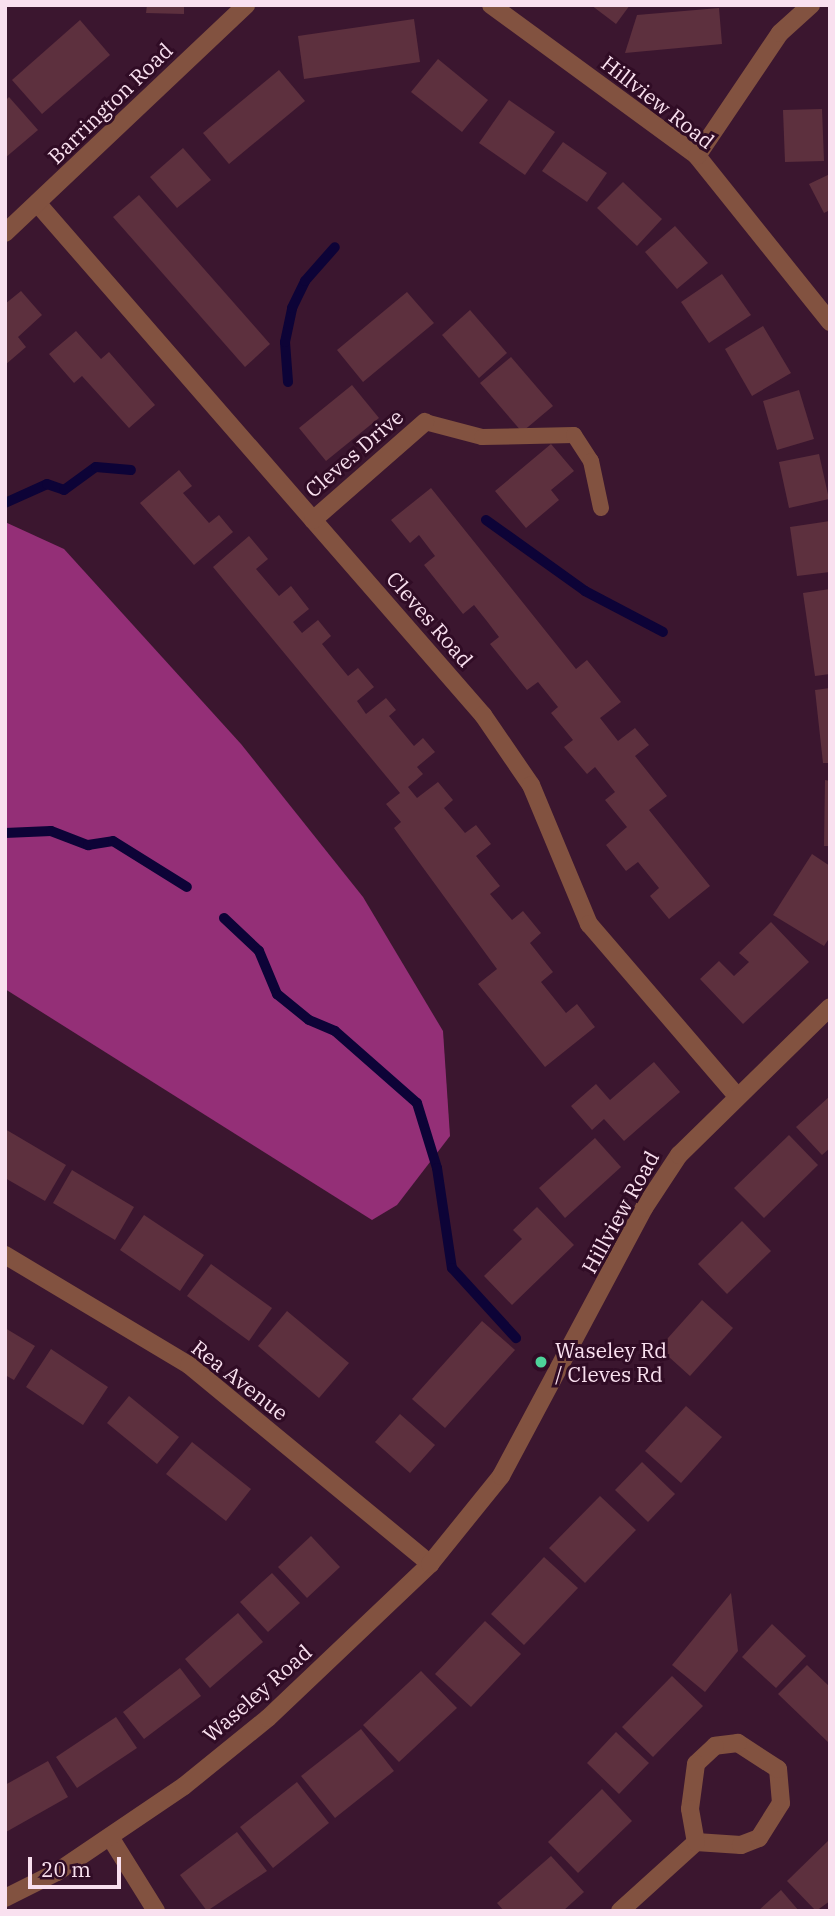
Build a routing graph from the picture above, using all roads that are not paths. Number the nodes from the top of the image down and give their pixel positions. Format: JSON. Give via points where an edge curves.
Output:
{"nodes":[{"id":1,"x":246,"y":5,"type":"edge"},
{"id":2,"x":491,"y":5,"type":"edge"},
{"id":3,"x":811,"y":5,"type":"edge"},
{"id":4,"x":697,"y":156,"type":"junction"},
{"id":5,"x":38,"y":204,"type":"junction"},
{"id":6,"x":5,"y":233,"type":"edge"},
{"id":7,"x":830,"y":322,"type":"edge"},
{"id":8,"x":425,"y":422,"type":"joint"},
{"id":9,"x":601,"y":508,"type":"dead end"},
{"id":10,"x":313,"y":520,"type":"junction"},
{"id":11,"x":830,"y":1007,"type":"edge"},
{"id":12,"x":738,"y":1097,"type":"junction"},
{"id":13,"x":5,"y":1255,"type":"edge"},
{"id":14,"x":501,"y":1476,"type":"joint"},
{"id":15,"x":430,"y":1564,"type":"junction"},
{"id":16,"x":110,"y":1837,"type":"junction"},
{"id":17,"x":696,"y":1842,"type":"junction"},
{"id":18,"x":5,"y":1898,"type":"edge"},
{"id":19,"x":156,"y":1911,"type":"edge"},
{"id":20,"x":620,"y":1911,"type":"edge"}],
"edges":[{"from":1,"to":5,"type":"street","name":"Barrington Road"},
{"from":2,"to":4,"type":"street","name":"Hillview Road"},
{"from":3,"to":4,"type":"street","via":[[780,33]]},
{"from":4,"to":7,"type":"street","name":"Hillview Road"},
{"from":5,"to":6,"type":"street","name":"Barrington Road"},
{"from":5,"to":10,"type":"street","name":"Cleves Road"},
{"from":8,"to":9,"type":"lane","via":[[482,437],[574,435],[591,461]]},
{"from":8,"to":10,"type":"street","name":"Cleves Drive"},
{"from":10,"to":12,"type":"street","name":"Cleves Road","via":[[483,715],[531,785],[589,924]]},
{"from":11,"to":12,"type":"street","name":"Hillview Road"},
{"from":12,"to":14,"type":"street","name":"Hillview Road","via":[[679,1154],[644,1208]]},
{"from":13,"to":15,"type":"street","name":"Rea Avenue","via":[[189,1365]]},
{"from":14,"to":15,"type":"street","name":"Waseley Road"},
{"from":15,"to":16,"type":"street","name":"Waseley Road","via":[[268,1718]]},
{"from":16,"to":18,"type":"street","name":"Waseley Road"},
{"from":16,"to":19,"type":"street"},
{"from":17,"to":17,"type":"street","via":[[690,1809],[696,1764],[715,1746],[738,1744],[778,1769],[781,1803],[759,1838],[741,1845]]},
{"from":17,"to":20,"type":"street"}]}
